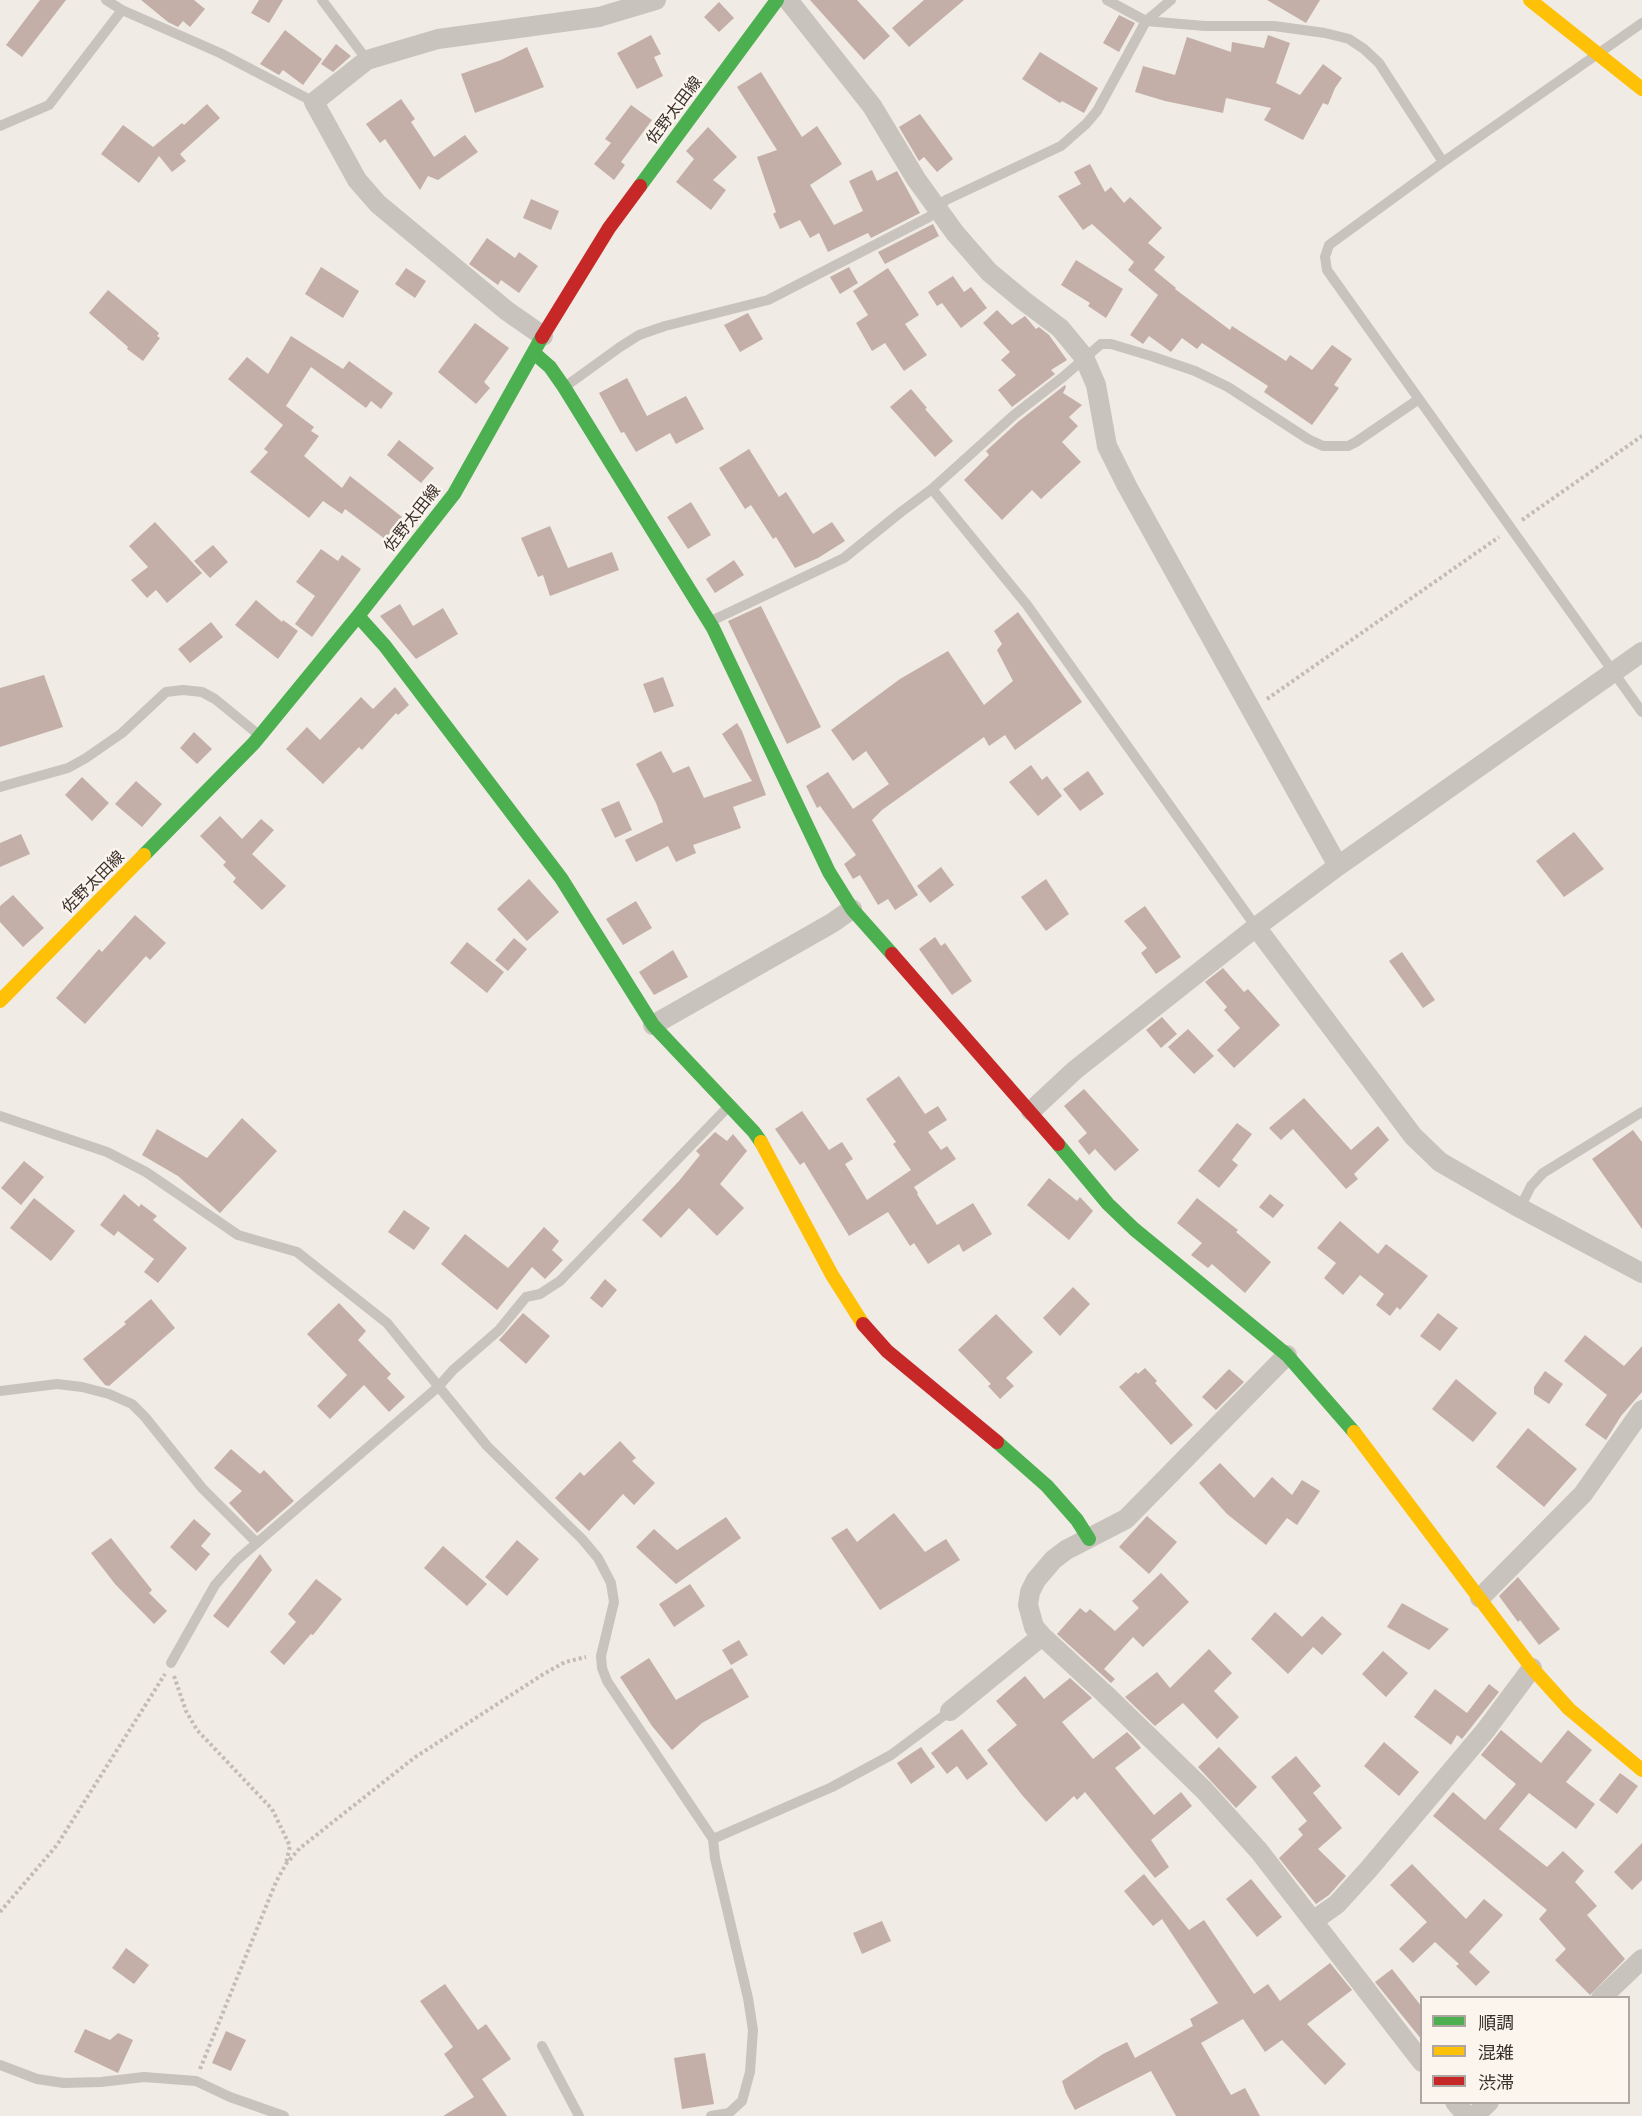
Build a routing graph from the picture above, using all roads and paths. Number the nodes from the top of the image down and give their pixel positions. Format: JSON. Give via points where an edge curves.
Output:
{"nodes":[{"id":1,"x":106,"y":0,"type":"edge"},
{"id":2,"x":322,"y":0,"type":"edge"},
{"id":3,"x":656,"y":0,"type":"edge"},
{"id":4,"x":777,"y":0,"type":"edge"},
{"id":5,"x":788,"y":0,"type":"edge"},
{"id":6,"x":1107,"y":0,"type":"edge"},
{"id":7,"x":1171,"y":0,"type":"edge"},
{"id":8,"x":1530,"y":0,"type":"edge"},
{"id":9,"x":122,"y":10,"type":"junction"},
{"id":10,"x":1146,"y":21,"type":"junction"},
{"id":11,"x":1642,"y":23,"type":"edge"},
{"id":12,"x":1598,"y":54,"type":"junction"},
{"id":13,"x":368,"y":60,"type":"junction"},
{"id":14,"x":1642,"y":89,"type":"edge"},
{"id":15,"x":314,"y":102,"type":"junction"},
{"id":16,"x":0,"y":126,"type":"edge"},
{"id":17,"x":1443,"y":162,"type":"junction"},
{"id":18,"x":937,"y":210,"type":"junction"},
{"id":19,"x":539,"y":344,"type":"junction"},
{"id":20,"x":1084,"y":357,"type":"junction"},
{"id":21,"x":564,"y":387,"type":"junction"},
{"id":22,"x":1419,"y":399,"type":"junction"},
{"id":23,"x":1642,"y":436,"type":"edge"},
{"id":24,"x":932,"y":489,"type":"junction"},
{"id":25,"x":1510,"y":529,"type":"junction"},
{"id":26,"x":358,"y":616,"type":"junction"},
{"id":27,"x":709,"y":622,"type":"junction"},
{"id":28,"x":1642,"y":652,"type":"edge"},
{"id":29,"x":1613,"y":672,"type":"junction"},
{"id":30,"x":1251,"y":710,"type":"junction"},
{"id":31,"x":1642,"y":712,"type":"edge"},
{"id":32,"x":260,"y":735,"type":"junction"},
{"id":33,"x":0,"y":787,"type":"edge"},
{"id":34,"x":1338,"y":866,"type":"junction"},
{"id":35,"x":852,"y":909,"type":"junction"},
{"id":36,"x":1256,"y":927,"type":"junction"},
{"id":37,"x":0,"y":1001,"type":"edge"},
{"id":38,"x":653,"y":1025,"type":"junction"},
{"id":39,"x":729,"y":1106,"type":"junction"},
{"id":40,"x":1031,"y":1111,"type":"junction"},
{"id":41,"x":1642,"y":1112,"type":"edge"},
{"id":42,"x":0,"y":1116,"type":"edge"},
{"id":43,"x":1520,"y":1208,"type":"junction"},
{"id":44,"x":1642,"y":1273,"type":"edge"},
{"id":45,"x":1287,"y":1355,"type":"junction"},
{"id":46,"x":438,"y":1387,"type":"junction"},
{"id":47,"x":0,"y":1391,"type":"edge"},
{"id":48,"x":1642,"y":1410,"type":"edge"},
{"id":49,"x":1089,"y":1539,"type":"junction"},
{"id":50,"x":256,"y":1543,"type":"junction"},
{"id":51,"x":1480,"y":1598,"type":"junction"},
{"id":52,"x":1042,"y":1636,"type":"junction"},
{"id":53,"x":602,"y":1656,"type":"junction"},
{"id":54,"x":171,"y":1663,"type":"junction"},
{"id":55,"x":1533,"y":1668,"type":"junction"},
{"id":56,"x":950,"y":1711,"type":"joint"},
{"id":57,"x":1642,"y":1770,"type":"edge"},
{"id":58,"x":713,"y":1839,"type":"junction"},
{"id":59,"x":286,"y":1864,"type":"junction"},
{"id":60,"x":0,"y":1912,"type":"edge"},
{"id":61,"x":1313,"y":1921,"type":"junction"},
{"id":62,"x":1642,"y":1959,"type":"edge"},
{"id":63,"x":1603,"y":1996,"type":"edge"},
{"id":64,"x":542,"y":2046,"type":"dead end"},
{"id":65,"x":1420,"y":2059,"type":"edge"},
{"id":66,"x":0,"y":2065,"type":"edge"},
{"id":67,"x":196,"y":2081,"type":"junction"},
{"id":68,"x":1456,"y":2104,"type":"edge"},
{"id":69,"x":1488,"y":2104,"type":"edge"},
{"id":70,"x":284,"y":2116,"type":"edge"},
{"id":71,"x":579,"y":2116,"type":"edge"},
{"id":72,"x":711,"y":2116,"type":"edge"},
{"id":73,"x":1467,"y":2116,"type":"edge"},
{"id":74,"x":1474,"y":2116,"type":"edge"}],
"edges":[{"from":1,"to":9,"type":"lane"},
{"from":2,"to":13,"type":"lane"},
{"from":3,"to":13,"type":"street","via":[[599,17],[438,39]]},
{"from":4,"to":19,"type":"street","name":"佐野太田線","via":[[609,228]]},
{"from":5,"to":18,"type":"street","via":[[872,106]]},
{"from":6,"to":10,"type":"lane"},
{"from":7,"to":10,"type":"lane"},
{"from":8,"to":12,"type":"street"},
{"from":9,"to":15,"type":"lane","via":[[220,53]]},
{"from":9,"to":16,"type":"lane","via":[[49,105]]},
{"from":10,"to":17,"type":"lane","via":[[1274,26],[1349,39],[1379,63]]},
{"from":10,"to":18,"type":"lane","via":[[1097,111],[1072,138],[946,200]]},
{"from":11,"to":12,"type":"lane"},
{"from":12,"to":14,"type":"street"},
{"from":12,"to":17,"type":"lane"},
{"from":13,"to":15,"type":"street"},
{"from":15,"to":19,"type":"street","via":[[357,180],[378,204],[507,311]]},
{"from":17,"to":22,"type":"lane","via":[[1329,245],[1325,257],[1327,270]]},
{"from":18,"to":20,"type":"street","via":[[989,272],[1060,328]]},
{"from":18,"to":21,"type":"lane","via":[[768,300],[639,335]]},
{"from":19,"to":21,"type":"street"},
{"from":19,"to":26,"type":"street","name":"佐野太田線","via":[[454,494]]},
{"from":20,"to":22,"type":"lane","via":[[1101,344],[1111,344],[1195,371],[1323,446],[1356,442]]},
{"from":20,"to":24,"type":"lane"},
{"from":20,"to":30,"type":"street","via":[[1096,386],[1107,446]]},
{"from":21,"to":27,"type":"street"},
{"from":22,"to":25,"type":"lane"},
{"from":23,"to":25,"type":"path"},
{"from":24,"to":27,"type":"lane","via":[[844,558]]},
{"from":24,"to":36,"type":"lane","via":[[1027,605]]},
{"from":25,"to":29,"type":"lane"},
{"from":25,"to":30,"type":"path"},
{"from":26,"to":32,"type":"street","name":"佐野太田線"},
{"from":26,"to":38,"type":"street","via":[[561,878]]},
{"from":27,"to":35,"type":"street","via":[[829,872]]},
{"from":28,"to":29,"type":"street"},
{"from":29,"to":31,"type":"lane"},
{"from":29,"to":34,"type":"street"},
{"from":30,"to":34,"type":"street"},
{"from":32,"to":33,"type":"lane","via":[[202,692],[166,692],[122,733],[86,758],[68,768]]},
{"from":32,"to":37,"type":"street","name":"佐野太田線"},
{"from":34,"to":36,"type":"street"},
{"from":35,"to":38,"type":"street"},
{"from":35,"to":40,"type":"street"},
{"from":36,"to":40,"type":"street","via":[[1076,1070]]},
{"from":36,"to":43,"type":"street","via":[[1413,1136],[1440,1162]]},
{"from":38,"to":39,"type":"street"},
{"from":39,"to":46,"type":"lane","via":[[560,1281],[540,1294],[526,1297],[499,1330]]},
{"from":39,"to":49,"type":"street","via":[[767,1151],[832,1275],[867,1330],[886,1351],[1047,1486]]},
{"from":40,"to":45,"type":"street","via":[[1121,1217]]},
{"from":41,"to":43,"type":"lane","via":[[1543,1173]]},
{"from":42,"to":46,"type":"lane","via":[[107,1152],[146,1172],[238,1235],[297,1252],[387,1323]]},
{"from":43,"to":44,"type":"street"},
{"from":45,"to":49,"type":"street","via":[[1126,1519]]},
{"from":45,"to":51,"type":"street","via":[[1343,1417]]},
{"from":46,"to":50,"type":"lane"},
{"from":46,"to":53,"type":"lane","via":[[487,1446],[598,1558],[611,1583],[614,1602]]},
{"from":47,"to":50,"type":"lane","via":[[57,1384],[82,1387],[132,1404],[202,1488]]},
{"from":48,"to":51,"type":"street","via":[[1583,1494]]},
{"from":49,"to":52,"type":"street","via":[[1053,1560],[1030,1592],[1028,1605],[1034,1626]]},
{"from":50,"to":54,"type":"lane","via":[[215,1585]]},
{"from":51,"to":55,"type":"street"},
{"from":52,"to":56,"type":"street"},
{"from":52,"to":61,"type":"street","via":[[1204,1790]]},
{"from":53,"to":58,"type":"lane","via":[[607,1681]]},
{"from":53,"to":59,"type":"path","via":[[565,1662],[414,1758],[300,1848]]},
{"from":54,"to":59,"type":"path","via":[[186,1712],[197,1730],[272,1809],[290,1846]]},
{"from":54,"to":60,"type":"path","via":[[57,1845]]},
{"from":55,"to":57,"type":"street","via":[[1569,1709]]},
{"from":55,"to":61,"type":"street","via":[[1368,1870],[1337,1904]]},
{"from":56,"to":58,"type":"lane","via":[[891,1755],[832,1787]]},
{"from":58,"to":72,"type":"lane","via":[[753,2030],[750,2072],[742,2101],[729,2112]]},
{"from":59,"to":67,"type":"path"},
{"from":61,"to":65,"type":"street"},
{"from":62,"to":63,"type":"street"},
{"from":64,"to":71,"type":"lane"},
{"from":66,"to":67,"type":"lane","via":[[37,2079],[64,2083],[144,2077]]},
{"from":67,"to":70,"type":"lane"},
{"from":68,"to":73,"type":"street"},
{"from":69,"to":74,"type":"street"}]}
